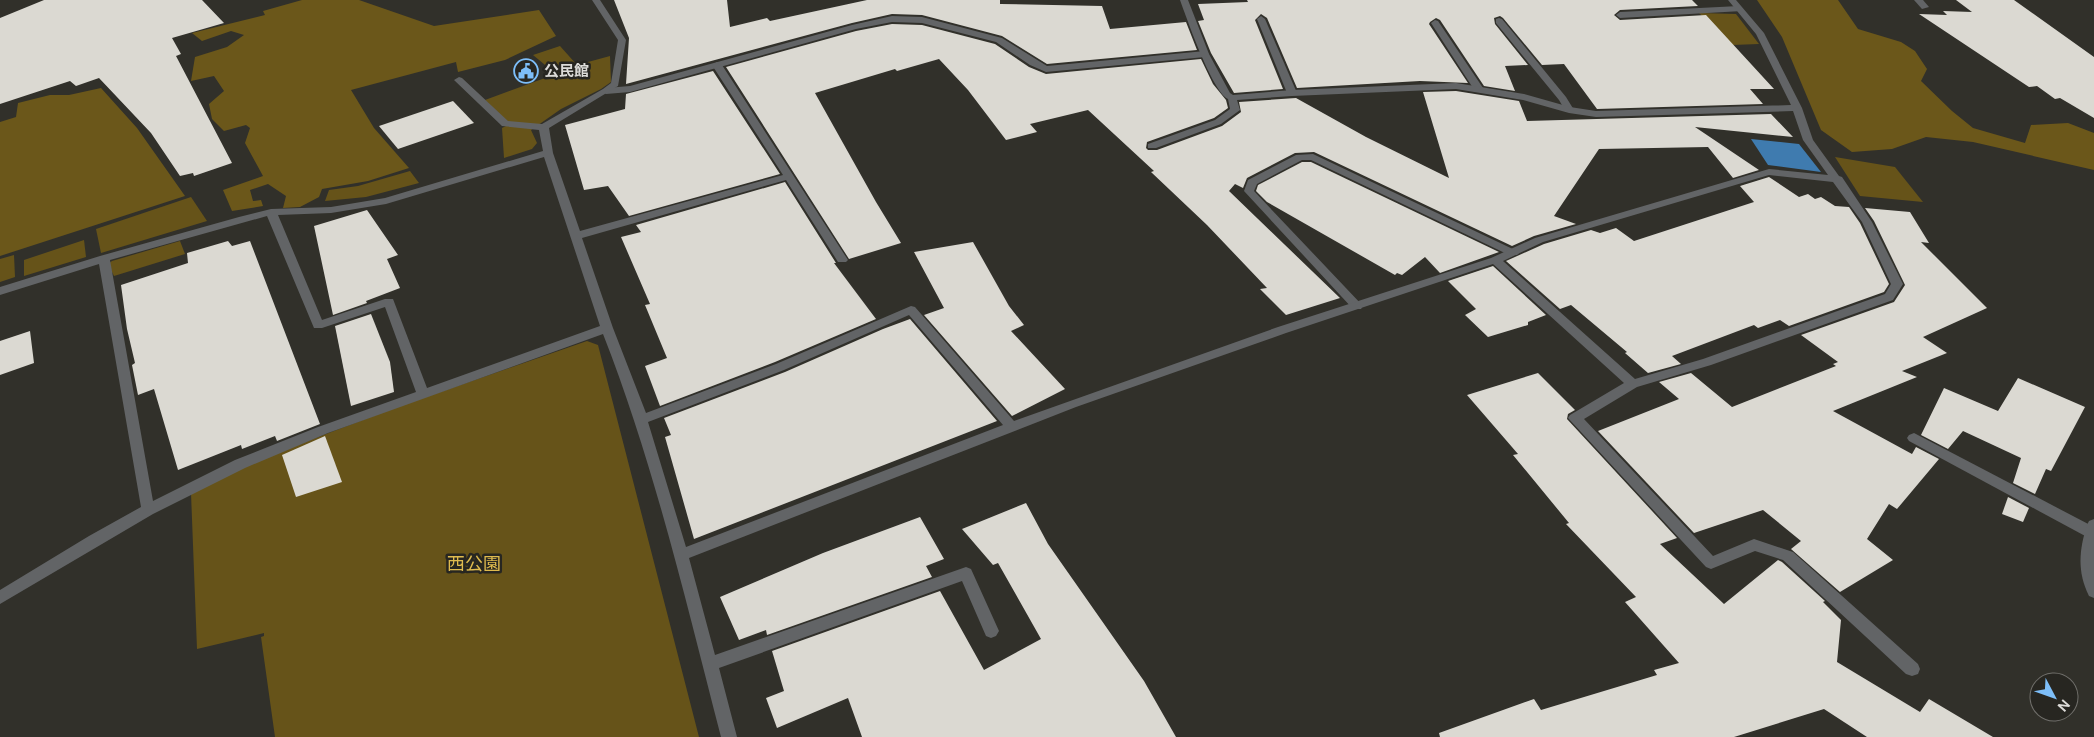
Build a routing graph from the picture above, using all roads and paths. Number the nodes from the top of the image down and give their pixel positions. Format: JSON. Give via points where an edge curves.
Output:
{"nodes":[{"id":1,"x":596,"y":0,"type":"edge"},
{"id":2,"x":1184,"y":0,"type":"edge"},
{"id":3,"x":1732,"y":0,"type":"edge"},
{"id":4,"x":1918,"y":0,"type":"edge"},
{"id":5,"x":1925,"y":7,"type":"dead end"},
{"id":6,"x":1739,"y":9,"type":"junction"},
{"id":7,"x":1620,"y":15,"type":"dead end"},
{"id":8,"x":1261,"y":20,"type":"dead end"},
{"id":9,"x":1499,"y":21,"type":"dead end"},
{"id":10,"x":1435,"y":23,"type":"dead end"},
{"id":11,"x":1205,"y":54,"type":"junction"},
{"id":12,"x":717,"y":65,"type":"junction"},
{"id":13,"x":460,"y":80,"type":"dead end"},
{"id":14,"x":1478,"y":88,"type":"junction"},
{"id":15,"x":606,"y":91,"type":"junction"},
{"id":16,"x":1292,"y":93,"type":"junction"},
{"id":17,"x":1232,"y":98,"type":"junction"},
{"id":18,"x":1797,"y":108,"type":"junction"},
{"id":19,"x":1569,"y":110,"type":"junction"},
{"id":20,"x":544,"y":127,"type":"junction"},
{"id":21,"x":1152,"y":146,"type":"dead end"},
{"id":22,"x":548,"y":153,"type":"junction"},
{"id":23,"x":789,"y":176,"type":"junction"},
{"id":24,"x":1838,"y":179,"type":"junction"},
{"id":25,"x":271,"y":212,"type":"junction"},
{"id":26,"x":576,"y":236,"type":"junction"},
{"id":27,"x":1513,"y":253,"type":"junction"},
{"id":28,"x":104,"y":258,"type":"junction"},
{"id":29,"x":842,"y":260,"type":"dead end"},
{"id":30,"x":1495,"y":260,"type":"junction"},
{"id":31,"x":0,"y":291,"type":"edge"},
{"id":32,"x":1357,"y":306,"type":"junction"},
{"id":33,"x":607,"y":328,"type":"junction"},
{"id":34,"x":1633,"y":384,"type":"junction"},
{"id":35,"x":423,"y":394,"type":"junction"},
{"id":36,"x":641,"y":420,"type":"junction"},
{"id":37,"x":1012,"y":427,"type":"junction"},
{"id":38,"x":1914,"y":438,"type":"dead end"},
{"id":39,"x":148,"y":510,"type":"junction"},
{"id":40,"x":2093,"y":529,"type":"edge"},
{"id":41,"x":681,"y":555,"type":"junction"},
{"id":42,"x":2094,"y":592,"type":"edge"},
{"id":43,"x":0,"y":598,"type":"edge"},
{"id":44,"x":992,"y":631,"type":"dead end"},
{"id":45,"x":709,"y":664,"type":"junction"},
{"id":46,"x":1912,"y":669,"type":"dead end"},
{"id":47,"x":729,"y":737,"type":"edge"}],
"edges":[{"from":1,"to":15,"type":"street","via":[[622,40],[615,84]]},
{"from":2,"to":11,"type":"street"},
{"from":3,"to":6,"type":"street"},
{"from":4,"to":5,"type":"street"},
{"from":6,"to":7,"type":"street"},
{"from":6,"to":18,"type":"street","via":[[1760,33]]},
{"from":8,"to":16,"type":"street"},
{"from":9,"to":19,"type":"street"},
{"from":10,"to":14,"type":"street"},
{"from":11,"to":12,"type":"street","via":[[1046,69],[999,40],[922,20],[900,19],[873,23]]},
{"from":11,"to":17,"type":"street","via":[[1226,95]]},
{"from":12,"to":15,"type":"street","via":[[630,88]]},
{"from":12,"to":23,"type":"street"},
{"from":13,"to":20,"type":"street","via":[[505,124]]},
{"from":14,"to":16,"type":"street","via":[[1456,86]]},
{"from":14,"to":19,"type":"street"},
{"from":15,"to":20,"type":"street"},
{"from":16,"to":17,"type":"street"},
{"from":17,"to":21,"type":"street","via":[[1235,110],[1218,122]]},
{"from":18,"to":19,"type":"street","via":[[1596,114]]},
{"from":18,"to":24,"type":"street","via":[[1808,140]]},
{"from":20,"to":22,"type":"street"},
{"from":22,"to":25,"type":"street","via":[[386,201],[331,210]]},
{"from":22,"to":26,"type":"street"},
{"from":23,"to":26,"type":"street"},
{"from":23,"to":29,"type":"street"},
{"from":24,"to":27,"type":"street","via":[[1768,172],[1539,240]]},
{"from":24,"to":34,"type":"street","via":[[1867,222],[1897,284],[1889,297],[1707,362]]},
{"from":25,"to":28,"type":"street"},
{"from":25,"to":35,"type":"street","via":[[318,325],[389,302]]},
{"from":26,"to":33,"type":"street"},
{"from":27,"to":30,"type":"street"},
{"from":27,"to":32,"type":"street","via":[[1313,157],[1300,156],[1252,182],[1249,191]]},
{"from":28,"to":31,"type":"street"},
{"from":28,"to":39,"type":"street"},
{"from":30,"to":32,"type":"street"},
{"from":30,"to":34,"type":"street"},
{"from":32,"to":37,"type":"street"},
{"from":33,"to":35,"type":"street"},
{"from":33,"to":36,"type":"street"},
{"from":34,"to":46,"type":"street","via":[[1575,418],[1711,563],[1754,545],[1788,556]]},
{"from":35,"to":39,"type":"street","via":[[240,464]]},
{"from":36,"to":37,"type":"street","via":[[780,367],[911,310]]},
{"from":36,"to":41,"type":"street"},
{"from":37,"to":41,"type":"street"},
{"from":38,"to":40,"type":"street"},
{"from":39,"to":43,"type":"street"},
{"from":40,"to":42,"type":"street","via":[[2086,551],[2087,576]]},
{"from":41,"to":45,"type":"street"},
{"from":44,"to":45,"type":"street","via":[[966,573]]},
{"from":45,"to":47,"type":"street"}]}
